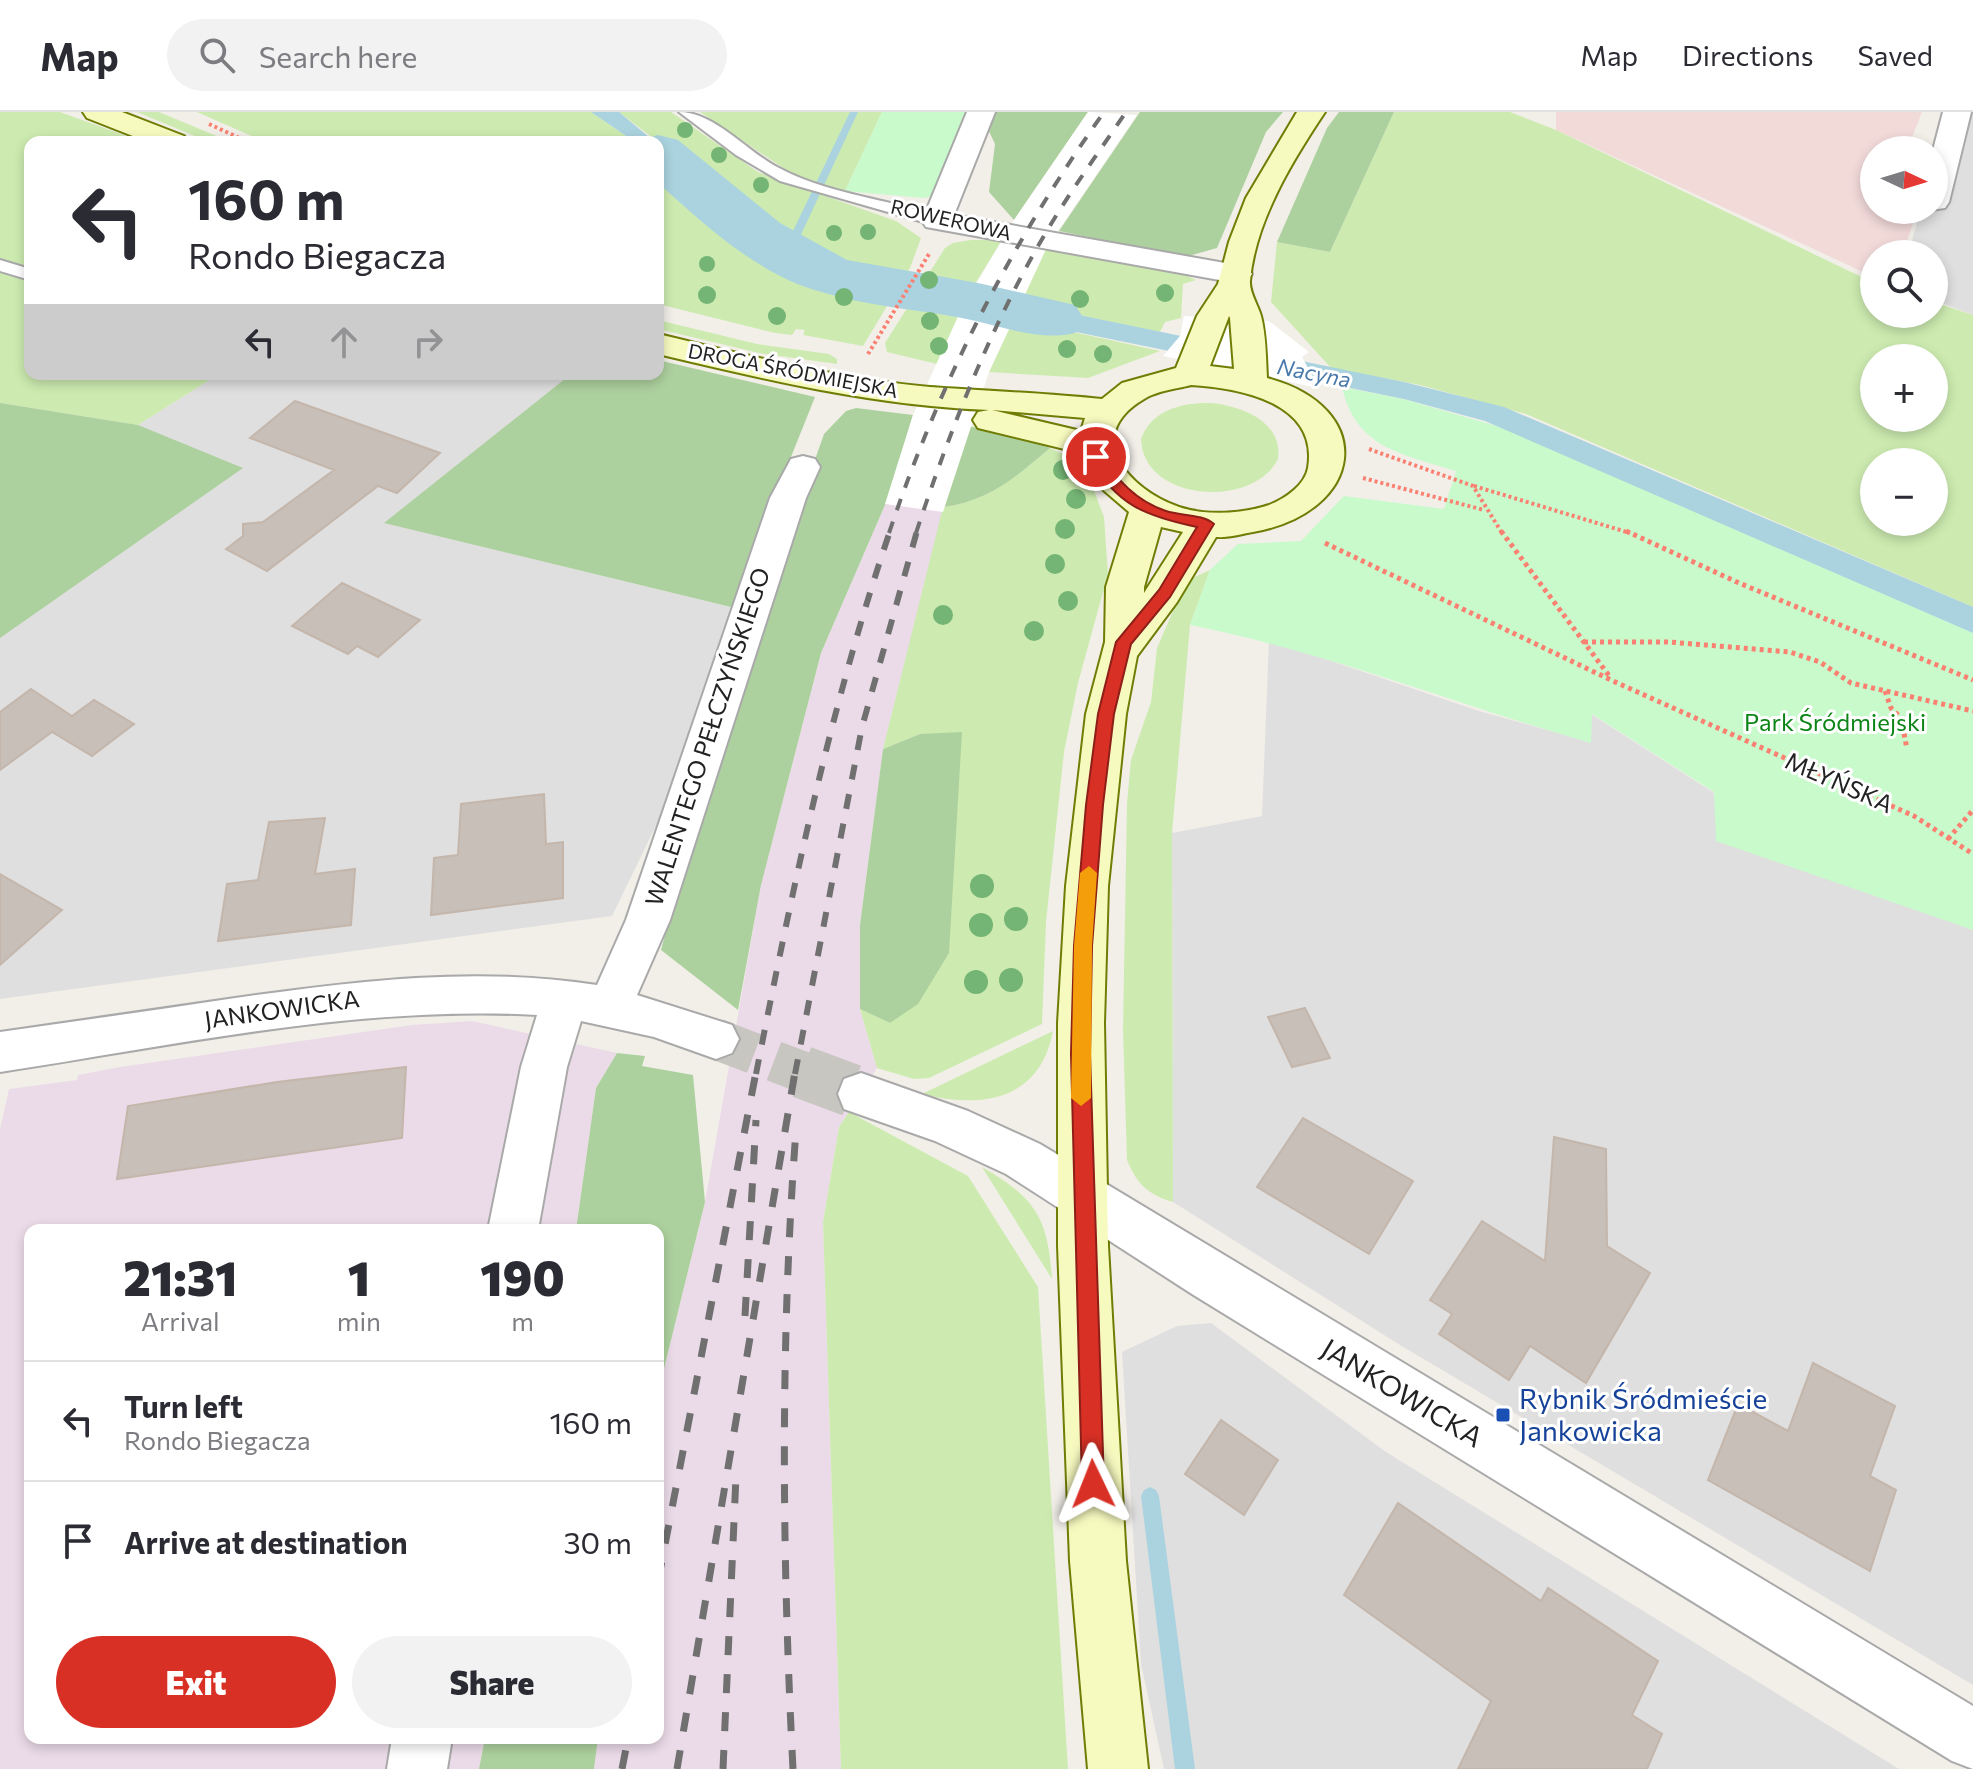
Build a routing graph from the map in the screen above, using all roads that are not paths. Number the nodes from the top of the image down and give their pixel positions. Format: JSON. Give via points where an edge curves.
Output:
{"nodes":[{"id":1,"x":97,"y":112,"type":"edge"},
{"id":2,"x":687,"y":112,"type":"edge"},
{"id":3,"x":981,"y":112,"type":"edge"},
{"id":4,"x":1311,"y":112,"type":"edge"},
{"id":5,"x":1957,"y":112,"type":"edge"},
{"id":6,"x":159,"y":136,"type":"edge"},
{"id":7,"x":1948,"y":147,"type":"edge"},
{"id":8,"x":937,"y":221,"type":"junction"},
{"id":9,"x":0,"y":265,"type":"edge"},
{"id":10,"x":24,"y":273,"type":"edge"},
{"id":11,"x":1235,"y":279,"type":"junction"},
{"id":12,"x":664,"y":345,"type":"edge"},
{"id":13,"x":1190,"y":375,"type":"junction"},
{"id":14,"x":1251,"y":381,"type":"junction"},
{"id":15,"x":928,"y":397,"type":"junction"},
{"id":16,"x":1108,"y":410,"type":"junction"},
{"id":17,"x":1095,"y":445,"type":"junction"},
{"id":18,"x":803,"y":467,"type":"dead end"},
{"id":19,"x":1148,"y":509,"type":"junction"},
{"id":20,"x":1206,"y":524,"type":"junction"},
{"id":21,"x":1124,"y":642,"type":"junction"},
{"id":22,"x":588,"y":1002,"type":"junction"},
{"id":23,"x":716,"y":1039,"type":"tunnel mouth"},
{"id":24,"x":0,"y":1052,"type":"edge"},
{"id":25,"x":861,"y":1094,"type":"tunnel mouth"},
{"id":26,"x":1083,"y":1196,"type":"junction"},
{"id":27,"x":514,"y":1224,"type":"edge"},
{"id":28,"x":1973,"y":1740,"type":"edge"},
{"id":29,"x":421,"y":1744,"type":"edge"},
{"id":30,"x":417,"y":1769,"type":"edge"},
{"id":31,"x":1118,"y":1769,"type":"edge"}],
"edges":[{"from":1,"to":6,"type":"main road"},
{"from":2,"to":8,"type":"lane","name":"ROWEROWA","via":[[768,169],[806,186]]},
{"from":3,"to":8,"type":"street"},
{"from":4,"to":11,"type":"main road","via":[[1261,198]]},
{"from":5,"to":7,"type":"street"},
{"from":8,"to":11,"type":"street","name":"ROWEROWA"},
{"from":9,"to":10,"type":"lane"},
{"from":11,"to":13,"type":"main road","via":[[1213,316]]},
{"from":11,"to":14,"type":"main road","via":[[1246,318]]},
{"from":12,"to":15,"type":"main road","name":"DROGA ŚRÓDMIEJSKA","via":[[775,372]]},
{"from":13,"to":14,"type":"main road"},
{"from":13,"to":16,"type":"main road","via":[[1151,383]]},
{"from":14,"to":20,"type":"main road","via":[[1285,396],[1311,416],[1326,441],[1327,467],[1321,481],[1296,506],[1255,521]]},
{"from":15,"to":16,"type":"main road","name":"DROGA ŚRÓDMIEJSKA"},
{"from":15,"to":17,"type":"main road","name":"DROGA ŚRÓDMIEJSKA","via":[[1005,426]]},
{"from":16,"to":17,"type":"main road"},
{"from":17,"to":19,"type":"main road","via":[[1109,480]]},
{"from":18,"to":22,"type":"street","name":"WALENTEGO PEŁCZYŃSKIEGO","via":[[788,498],[648,920]]},
{"from":19,"to":20,"type":"main road"},
{"from":19,"to":21,"type":"main road","via":[[1125,587]]},
{"from":20,"to":21,"type":"main road","via":[[1164,593]]},
{"from":21,"to":26,"type":"main road","via":[[1106,714],[1087,886],[1081,1023]]},
{"from":22,"to":23,"type":"street","name":"JANKOWICKA","via":[[663,1018]]},
{"from":22,"to":24,"type":"street","name":"JANKOWICKA","via":[[487,991],[377,996]]},
{"from":22,"to":27,"type":"street","via":[[544,1067]]},
{"from":25,"to":26,"type":"street","name":"JANKOWICKA","via":[[987,1140]]},
{"from":26,"to":28,"type":"street","name":"JANKOWICKA"},
{"from":26,"to":31,"type":"main road","via":[[1097,1546]]},
{"from":29,"to":30,"type":"street"}]}
